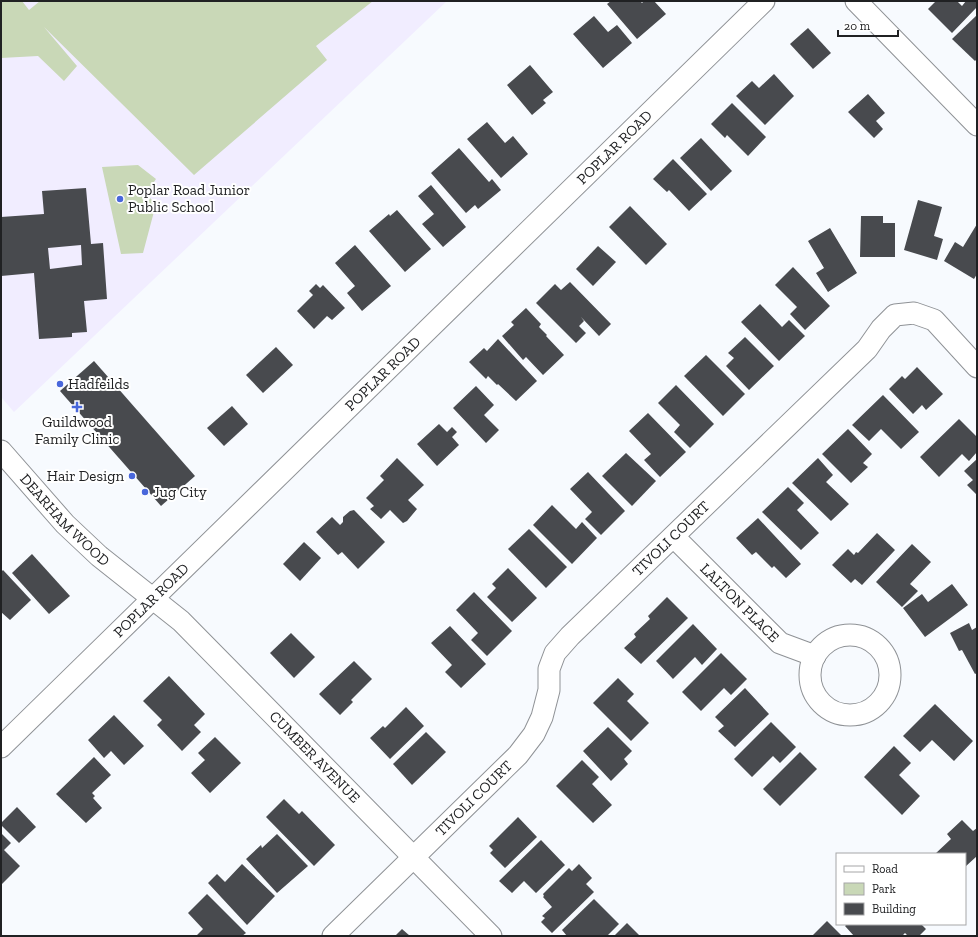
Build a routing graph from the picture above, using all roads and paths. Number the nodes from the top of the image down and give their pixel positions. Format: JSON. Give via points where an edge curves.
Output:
{"nodes":[{"id":1,"x":764,"y":1,"type":"edge"},
{"id":2,"x":856,"y":1,"type":"edge"},
{"id":3,"x":977,"y":125,"type":"edge"},
{"id":4,"x":977,"y":367,"type":"edge"},
{"id":5,"x":1,"y":451,"type":"edge"},
{"id":6,"x":674,"y":537,"type":"junction"},
{"id":7,"x":133,"y":584,"type":"joint"},
{"id":8,"x":153,"y":598,"type":"junction"},
{"id":9,"x":815,"y":656,"type":"dead end"},
{"id":10,"x":1,"y":747,"type":"edge"},
{"id":11,"x":413,"y":857,"type":"junction"},
{"id":12,"x":333,"y":936,"type":"edge"},
{"id":13,"x":491,"y":936,"type":"edge"}],
"edges":[{"from":1,"to":8,"type":"street","name":"POPLAR ROAD"},
{"from":2,"to":3,"type":"street"},
{"from":4,"to":6,"type":"street","name":"TIVOLI COURT","via":[[934,320],[914,313],[895,315],[881,328],[867,349]]},
{"from":5,"to":7,"type":"street","name":"DEARHAM WOOD","via":[[65,524]]},
{"from":6,"to":9,"type":"street","name":"LALTON PLACE","via":[[780,643]]},
{"from":6,"to":11,"type":"street","name":"TIVOLI COURT","via":[[555,653],[549,670],[549,690],[542,717],[534,734],[518,755]]},
{"from":7,"to":8,"type":"street","name":"CUMBER AVENUE"},
{"from":8,"to":10,"type":"street","name":"POPLAR ROAD"},
{"from":8,"to":11,"type":"street","name":"CUMBER AVENUE","via":[[202,642]]},
{"from":11,"to":12,"type":"street","name":"TIVOLI COURT"},
{"from":11,"to":13,"type":"street","name":"CUMBER AVENUE"}]}
